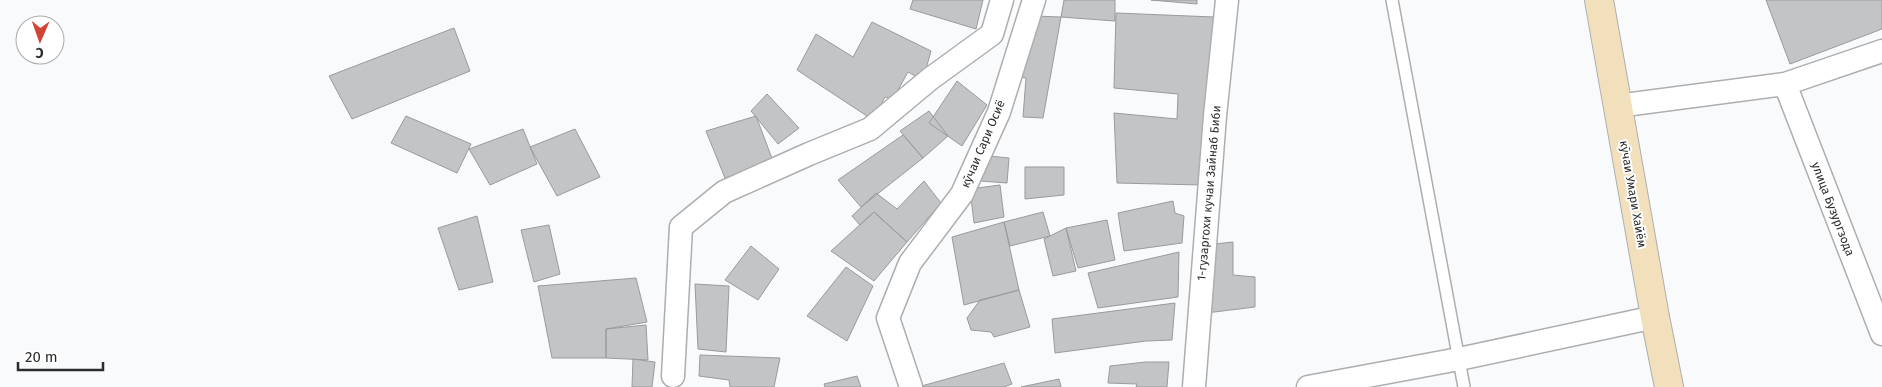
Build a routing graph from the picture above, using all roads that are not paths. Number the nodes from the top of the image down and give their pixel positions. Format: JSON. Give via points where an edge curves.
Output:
{"nodes":[{"id":1,"x":1002,"y":0,"type":"edge"},
{"id":2,"x":1034,"y":0,"type":"edge"},
{"id":3,"x":1228,"y":0,"type":"edge"},
{"id":4,"x":1392,"y":0,"type":"edge"},
{"id":5,"x":1599,"y":0,"type":"edge"},
{"id":6,"x":1882,"y":51,"type":"edge"},
{"id":7,"x":1784,"y":84,"type":"junction"},
{"id":8,"x":1617,"y":106,"type":"junction"},
{"id":9,"x":1655,"y":317,"type":"junction"},
{"id":10,"x":1882,"y":334,"type":"edge"},
{"id":11,"x":1459,"y":359,"type":"junction"},
{"id":12,"x":673,"y":376,"type":"dead end"},
{"id":13,"x":911,"y":387,"type":"edge"},
{"id":14,"x":1194,"y":387,"type":"edge"},
{"id":15,"x":1308,"y":387,"type":"edge"},
{"id":16,"x":1464,"y":387,"type":"edge"},
{"id":17,"x":1669,"y":387,"type":"edge"}],
"edges":[{"from":1,"to":12,"type":"street","via":[[992,34],[930,79],[870,129],[724,192],[681,226]]},
{"from":2,"to":13,"type":"street","name":"кӯчаи Сари Осиё","via":[[999,112],[962,194],[910,263],[888,318]]},
{"from":3,"to":14,"type":"street","name":"1-гузаргохи кучаи Зайнаб Биби","via":[[1215,116]]},
{"from":4,"to":11,"type":"lane"},
{"from":5,"to":8,"type":"main road","name":"кӯчаи Умари Хайём"},
{"from":6,"to":7,"type":"street"},
{"from":7,"to":8,"type":"street"},
{"from":7,"to":10,"type":"street","name":"улица Бузургзода"},
{"from":8,"to":9,"type":"main road","name":"кӯчаи Умари Хайём"},
{"from":9,"to":11,"type":"street"},
{"from":9,"to":17,"type":"main road","name":"кӯчаи Умари Хайём"},
{"from":11,"to":15,"type":"street"},
{"from":11,"to":16,"type":"lane"}]}
